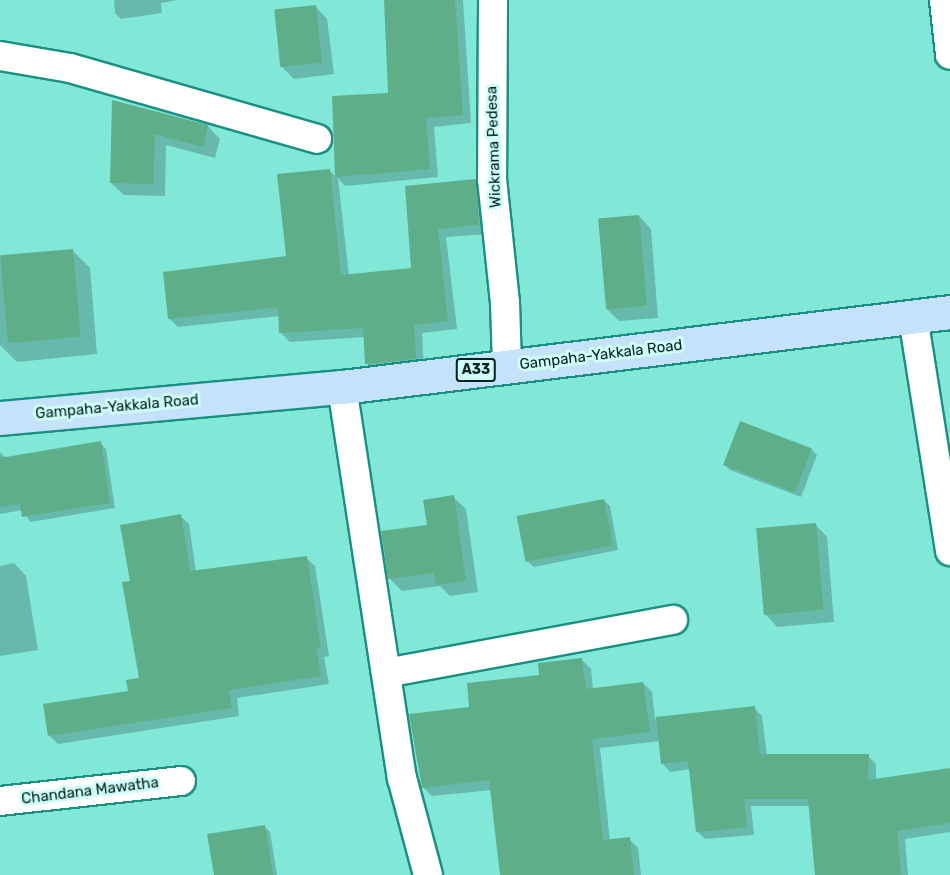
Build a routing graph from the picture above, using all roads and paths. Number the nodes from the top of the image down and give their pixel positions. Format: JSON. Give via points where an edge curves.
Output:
{"nodes":[{"id":1,"x":493,"y":0,"type":"edge"},
{"id":2,"x":945,"y":0,"type":"edge"},
{"id":3,"x":950,"y":55,"type":"edge"},
{"id":4,"x":0,"y":56,"type":"edge"},
{"id":5,"x":317,"y":139,"type":"dead end"},
{"id":6,"x":950,"y":312,"type":"edge"},
{"id":7,"x":913,"y":317,"type":"junction"},
{"id":8,"x":507,"y":366,"type":"junction"},
{"id":9,"x":342,"y":387,"type":"junction"},
{"id":10,"x":0,"y":417,"type":"edge"},
{"id":11,"x":950,"y":551,"type":"edge"},
{"id":12,"x":673,"y":620,"type":"dead end"},
{"id":13,"x":386,"y":673,"type":"junction"},
{"id":14,"x":181,"y":781,"type":"dead end"},
{"id":15,"x":0,"y":801,"type":"edge"},
{"id":16,"x":428,"y":875,"type":"edge"}],
"edges":[{"from":1,"to":8,"type":"street","name":"Wickrama Pedesa","via":[[492,179],[506,302]]},
{"from":2,"to":3,"type":"street"},
{"from":4,"to":5,"type":"street","via":[[70,68]]},
{"from":6,"to":7,"type":"highway","name":"Gampaha-Yakkala Road","number":"A33"},
{"from":7,"to":8,"type":"highway","name":"Gampaha-Yakkala Road","number":"A33"},
{"from":7,"to":11,"type":"street"},
{"from":8,"to":9,"type":"highway","name":"Gampaha-Yakkala Road","number":"A33"},
{"from":9,"to":10,"type":"highway","name":"Gampaha-Yakkala Road","number":"A33"},
{"from":9,"to":13,"type":"street"},
{"from":12,"to":13,"type":"street"},
{"from":13,"to":16,"type":"street","via":[[402,777]]},
{"from":14,"to":15,"type":"street","name":"Chandana Mawatha"}]}
